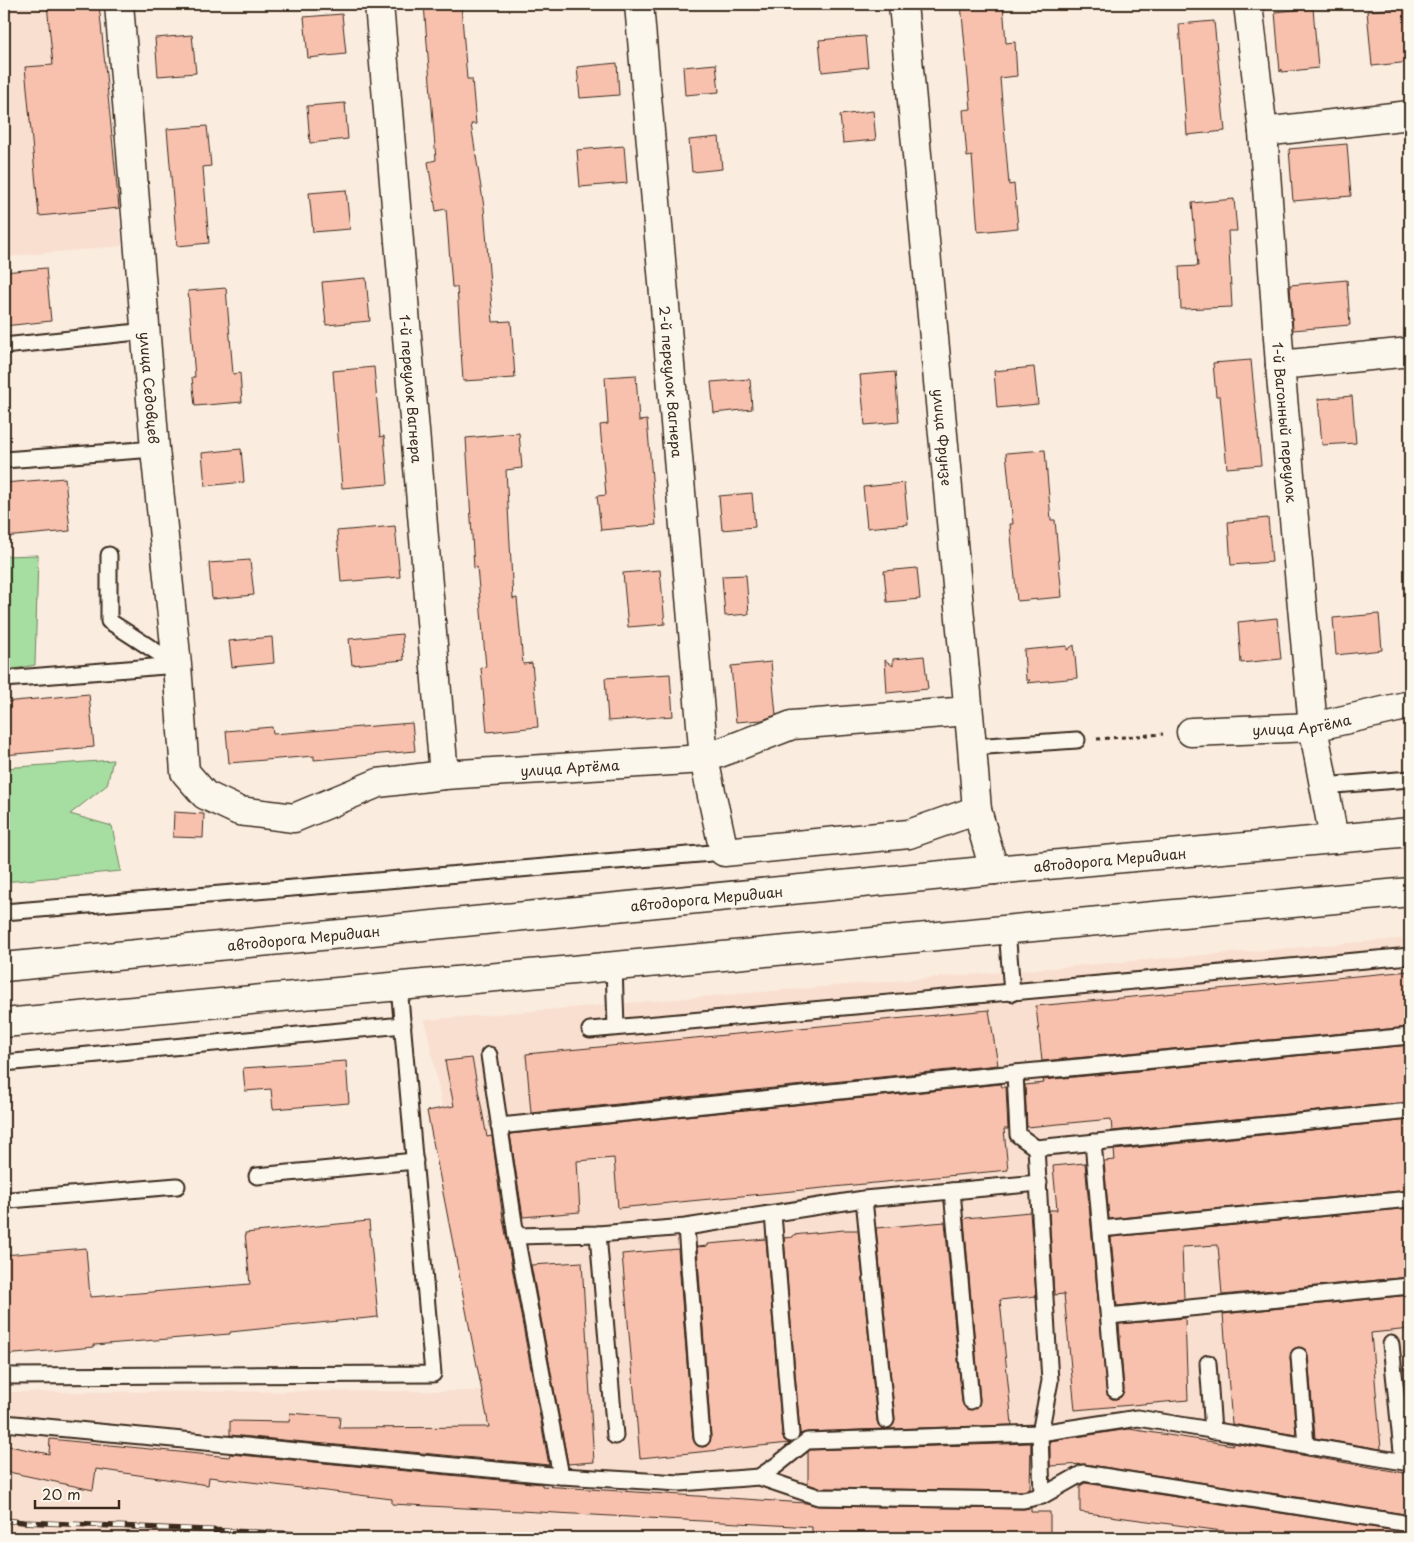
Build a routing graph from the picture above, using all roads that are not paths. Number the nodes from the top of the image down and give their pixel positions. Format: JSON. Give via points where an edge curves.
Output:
{"nodes":[{"id":1,"x":119,"y":4,"type":"edge"},
{"id":2,"x":379,"y":4,"type":"edge"},
{"id":3,"x":639,"y":4,"type":"edge"},
{"id":4,"x":903,"y":4,"type":"edge"},
{"id":5,"x":1248,"y":4,"type":"edge"},
{"id":6,"x":1410,"y":115,"type":"edge"},
{"id":7,"x":1263,"y":132,"type":"junction"},
{"id":8,"x":147,"y":331,"type":"junction"},
{"id":9,"x":4,"y":346,"type":"edge"},
{"id":10,"x":1410,"y":352,"type":"edge"},
{"id":11,"x":1280,"y":365,"type":"junction"},
{"id":12,"x":155,"y":449,"type":"junction"},
{"id":13,"x":4,"y":460,"type":"edge"},
{"id":14,"x":109,"y":555,"type":"dead end"},
{"id":15,"x":177,"y":665,"type":"junction"},
{"id":16,"x":4,"y":679,"type":"edge"},
{"id":17,"x":1410,"y":705,"type":"edge"},
{"id":18,"x":968,"y":711,"type":"junction"},
{"id":19,"x":1313,"y":727,"type":"junction"},
{"id":20,"x":1191,"y":732,"type":"road end"},
{"id":21,"x":1077,"y":740,"type":"road end"},
{"id":22,"x":972,"y":747,"type":"junction"},
{"id":23,"x":704,"y":759,"type":"junction"},
{"id":24,"x":185,"y":772,"type":"joint"},
{"id":25,"x":444,"y":775,"type":"junction"},
{"id":26,"x":1410,"y":779,"type":"edge"},
{"id":27,"x":1323,"y":786,"type":"junction"},
{"id":28,"x":976,"y":810,"type":"junction"},
{"id":29,"x":1410,"y":832,"type":"edge"},
{"id":30,"x":1334,"y":840,"type":"junction"},
{"id":31,"x":724,"y":852,"type":"junction"},
{"id":32,"x":994,"y":870,"type":"junction"},
{"id":33,"x":1410,"y":892,"type":"edge"},
{"id":34,"x":4,"y":912,"type":"edge"},
{"id":35,"x":1007,"y":929,"type":"junction"},
{"id":36,"x":1410,"y":956,"type":"edge"},
{"id":37,"x":614,"y":966,"type":"junction"},
{"id":38,"x":4,"y":967,"type":"edge"},
{"id":39,"x":399,"y":986,"type":"junction"},
{"id":40,"x":1012,"y":993,"type":"junction"},
{"id":41,"x":4,"y":1023,"type":"edge"},
{"id":42,"x":403,"y":1025,"type":"junction"},
{"id":43,"x":616,"y":1028,"type":"junction"},
{"id":44,"x":590,"y":1030,"type":"dead end"},
{"id":45,"x":1410,"y":1036,"type":"edge"},
{"id":46,"x":488,"y":1055,"type":"dead end"},
{"id":47,"x":4,"y":1063,"type":"edge"},
{"id":48,"x":1015,"y":1073,"type":"junction"},
{"id":49,"x":1410,"y":1111,"type":"edge"},
{"id":50,"x":499,"y":1126,"type":"junction"},
{"id":51,"x":1093,"y":1142,"type":"junction"},
{"id":52,"x":1036,"y":1148,"type":"junction"},
{"id":53,"x":415,"y":1161,"type":"junction"},
{"id":54,"x":257,"y":1176,"type":"dead end"},
{"id":55,"x":1039,"y":1183,"type":"junction"},
{"id":56,"x":177,"y":1186,"type":"dead end"},
{"id":57,"x":952,"y":1191,"type":"junction"},
{"id":58,"x":1410,"y":1198,"type":"edge"},
{"id":59,"x":4,"y":1199,"type":"edge"},
{"id":60,"x":864,"y":1199,"type":"junction"},
{"id":61,"x":773,"y":1214,"type":"junction"},
{"id":62,"x":686,"y":1227,"type":"junction"},
{"id":63,"x":1101,"y":1229,"type":"junction"},
{"id":64,"x":598,"y":1234,"type":"junction"},
{"id":65,"x":516,"y":1236,"type":"junction"},
{"id":66,"x":1410,"y":1286,"type":"edge"},
{"id":67,"x":1109,"y":1316,"type":"junction"},
{"id":68,"x":1391,"y":1344,"type":"dead end"},
{"id":69,"x":1299,"y":1356,"type":"dead end"},
{"id":70,"x":1208,"y":1363,"type":"dead end"},
{"id":71,"x":4,"y":1376,"type":"edge"},
{"id":72,"x":1115,"y":1390,"type":"dead end"},
{"id":73,"x":971,"y":1401,"type":"dead end"},
{"id":74,"x":886,"y":1420,"type":"dead end"},
{"id":75,"x":4,"y":1423,"type":"edge"},
{"id":76,"x":1213,"y":1430,"type":"junction"},
{"id":77,"x":1040,"y":1433,"type":"junction"},
{"id":78,"x":791,"y":1434,"type":"dead end"},
{"id":79,"x":615,"y":1436,"type":"dead end"},
{"id":80,"x":702,"y":1438,"type":"dead end"},
{"id":81,"x":1306,"y":1446,"type":"junction"},
{"id":82,"x":1407,"y":1462,"type":"edge"},
{"id":83,"x":561,"y":1476,"type":"junction"},
{"id":84,"x":758,"y":1478,"type":"junction"},
{"id":85,"x":1042,"y":1496,"type":"junction"},
{"id":86,"x":1410,"y":1524,"type":"edge"}],
"edges":[{"from":1,"to":8,"type":"street","name":"улица Седовцев"},
{"from":2,"to":25,"type":"street","name":"1-й переулок Вагнера"},
{"from":3,"to":23,"type":"street","name":"2-й переулок Вагнера"},
{"from":4,"to":18,"type":"street","name":"улица Фрунзе"},
{"from":5,"to":7,"type":"street","name":"1-й Вагонный переулок"},
{"from":6,"to":7,"type":"street"},
{"from":7,"to":11,"type":"street","name":"1-й Вагонный переулок"},
{"from":8,"to":9,"type":"lane"},
{"from":8,"to":12,"type":"street","name":"улица Седовцев"},
{"from":10,"to":11,"type":"street"},
{"from":11,"to":19,"type":"street","name":"1-й Вагонный переулок"},
{"from":12,"to":13,"type":"lane"},
{"from":12,"to":15,"type":"street","name":"улица Седовцев"},
{"from":14,"to":15,"type":"lane","via":[[109,621]]},
{"from":15,"to":16,"type":"lane"},
{"from":15,"to":24,"type":"street","name":"улица Седовцев"},
{"from":17,"to":19,"type":"street","name":"улица Артёма"},
{"from":18,"to":22,"type":"street","name":"улица Фрунзе"},
{"from":18,"to":23,"type":"street","name":"улица Артёма","via":[[792,725]]},
{"from":19,"to":20,"type":"street","name":"улица Артёма"},
{"from":19,"to":27,"type":"street","name":"1-й Вагонный переулок"},
{"from":21,"to":22,"type":"lane"},
{"from":22,"to":28,"type":"street","name":"улица Фрунзе"},
{"from":23,"to":25,"type":"street","name":"улица Артёма"},
{"from":23,"to":31,"type":"street","name":"2-й переулок Вагнера"},
{"from":24,"to":25,"type":"street","name":"улица Артёма","via":[[205,795],[239,811],[294,818],[378,783]]},
{"from":26,"to":27,"type":"lane"},
{"from":27,"to":30,"type":"street","name":"1-й Вагонный переулок"},
{"from":28,"to":31,"type":"street","via":[[909,834]]},
{"from":28,"to":32,"type":"street","name":"улица Фрунзе"},
{"from":29,"to":30,"type":"street","name":"автодорога Меридиан"},
{"from":30,"to":32,"type":"street","name":"автодорога Меридиан"},
{"from":31,"to":34,"type":"lane"},
{"from":32,"to":38,"type":"street","name":"автодорога Меридиан"},
{"from":33,"to":35,"type":"street"},
{"from":35,"to":37,"type":"street"},
{"from":35,"to":40,"type":"lane"},
{"from":36,"to":40,"type":"lane"},
{"from":37,"to":39,"type":"street"},
{"from":37,"to":43,"type":"lane"},
{"from":39,"to":41,"type":"street"},
{"from":39,"to":42,"type":"lane"},
{"from":40,"to":43,"type":"lane"},
{"from":42,"to":47,"type":"lane"},
{"from":42,"to":53,"type":"lane"},
{"from":43,"to":44,"type":"lane"},
{"from":45,"to":48,"type":"lane"},
{"from":46,"to":50,"type":"lane"},
{"from":48,"to":50,"type":"lane"},
{"from":48,"to":52,"type":"lane","via":[[1018,1134]]},
{"from":49,"to":51,"type":"lane"},
{"from":50,"to":65,"type":"lane"},
{"from":51,"to":52,"type":"lane"},
{"from":51,"to":63,"type":"lane"},
{"from":52,"to":55,"type":"lane"},
{"from":53,"to":54,"type":"lane"},
{"from":53,"to":71,"type":"lane","via":[[433,1374]]},
{"from":55,"to":57,"type":"lane"},
{"from":55,"to":77,"type":"lane","via":[[1050,1380]]},
{"from":56,"to":59,"type":"lane"},
{"from":57,"to":60,"type":"lane"},
{"from":57,"to":73,"type":"lane"},
{"from":58,"to":63,"type":"lane"},
{"from":60,"to":61,"type":"lane"},
{"from":60,"to":74,"type":"lane"},
{"from":61,"to":62,"type":"lane"},
{"from":61,"to":78,"type":"lane"},
{"from":62,"to":64,"type":"lane"},
{"from":62,"to":80,"type":"lane"},
{"from":63,"to":67,"type":"lane"},
{"from":64,"to":65,"type":"lane"},
{"from":64,"to":79,"type":"lane"},
{"from":65,"to":83,"type":"lane"},
{"from":66,"to":67,"type":"lane"},
{"from":67,"to":72,"type":"lane"},
{"from":68,"to":82,"type":"lane"},
{"from":69,"to":81,"type":"lane"},
{"from":70,"to":76,"type":"lane"},
{"from":75,"to":83,"type":"lane"},
{"from":76,"to":77,"type":"lane","via":[[1138,1418]]},
{"from":76,"to":81,"type":"lane"},
{"from":77,"to":84,"type":"lane","via":[[806,1441]]},
{"from":77,"to":85,"type":"lane"},
{"from":81,"to":82,"type":"lane"},
{"from":83,"to":84,"type":"lane","via":[[680,1483]]},
{"from":84,"to":85,"type":"lane","via":[[818,1497],[1023,1500]]},
{"from":85,"to":86,"type":"lane","via":[[1083,1473]]}]}
